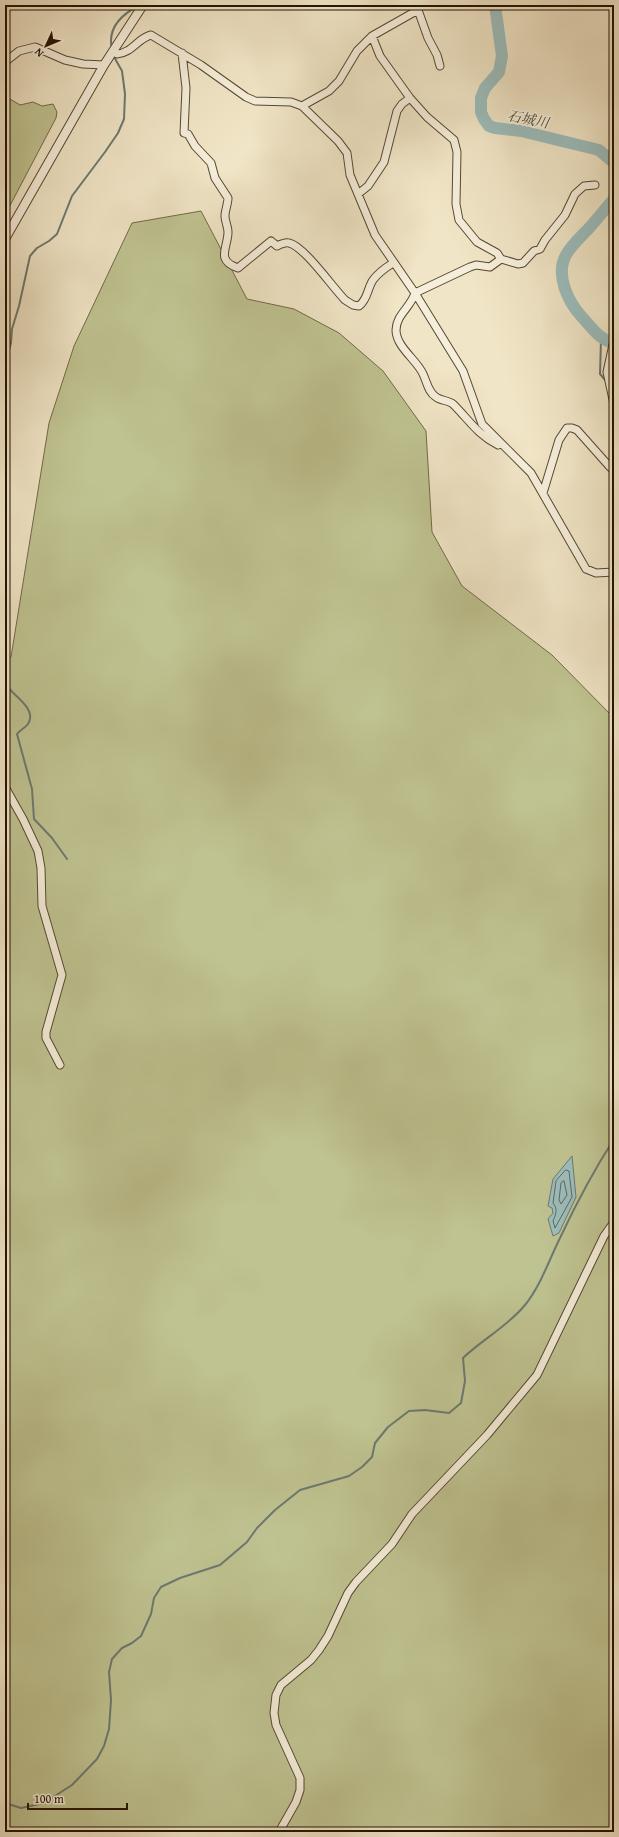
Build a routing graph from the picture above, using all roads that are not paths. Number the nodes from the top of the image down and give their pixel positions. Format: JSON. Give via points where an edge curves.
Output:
{"nodes":[{"id":1,"x":143,"y":5,"type":"edge"},
{"id":2,"x":419,"y":7,"type":"edge"},
{"id":3,"x":372,"y":36,"type":"junction"},
{"id":4,"x":113,"y":51,"type":"junction"},
{"id":5,"x":182,"y":53,"type":"junction"},
{"id":6,"x":5,"y":62,"type":"edge"},
{"id":7,"x":104,"y":65,"type":"junction"},
{"id":8,"x":440,"y":66,"type":"dead end"},
{"id":9,"x":410,"y":98,"type":"junction"},
{"id":10,"x":302,"y":106,"type":"junction"},
{"id":11,"x":596,"y":185,"type":"dead end"},
{"id":12,"x":358,"y":194,"type":"junction"},
{"id":13,"x":5,"y":239,"type":"edge"},
{"id":14,"x":501,"y":258,"type":"junction"},
{"id":15,"x":393,"y":263,"type":"junction"},
{"id":16,"x":415,"y":293,"type":"junction"},
{"id":17,"x":614,"y":340,"type":"edge"},
{"id":18,"x":614,"y":404,"type":"edge"},
{"id":19,"x":506,"y":447,"type":"junction"},
{"id":20,"x":614,"y":465,"type":"edge"},
{"id":21,"x":543,"y":493,"type":"junction"},
{"id":22,"x":614,"y":572,"type":"edge"},
{"id":23,"x":5,"y":787,"type":"edge"},
{"id":24,"x":60,"y":1065,"type":"dead end"},
{"id":25,"x":614,"y":1222,"type":"edge"},
{"id":26,"x":279,"y":1832,"type":"edge"}],
"edges":[{"from":1,"to":4,"type":"street"},
{"from":2,"to":3,"type":"street"},
{"from":2,"to":8,"type":"street"},
{"from":3,"to":9,"type":"street","via":[[380,56]]},
{"from":3,"to":10,"type":"street","via":[[357,51],[339,81],[329,91]]},
{"from":4,"to":5,"type":"street","via":[[117,54],[124,52],[145,36],[151,35]]},
{"from":4,"to":7,"type":"street"},
{"from":5,"to":10,"type":"street","via":[[246,97],[291,102]]},
{"from":5,"to":15,"type":"street","via":[[186,88],[184,133],[188,134],[211,163],[215,178],[228,198],[225,215],[228,232],[224,253],[228,263],[238,268],[271,241],[278,246],[284,242],[291,243],[303,251],[345,300],[359,306],[365,301],[378,273]]},
{"from":6,"to":7,"type":"street","via":[[19,52],[35,47],[65,60]]},
{"from":7,"to":13,"type":"street"},
{"from":9,"to":12,"type":"street","via":[[397,111],[384,162],[368,186]]},
{"from":9,"to":14,"type":"street","via":[[454,140],[457,152],[456,213],[459,220],[476,242]]},
{"from":10,"to":12,"type":"street","via":[[347,153],[350,175]]},
{"from":11,"to":14,"type":"street","via":[[584,186],[576,194],[565,215],[540,249],[534,251],[523,263],[518,264]]},
{"from":12,"to":15,"type":"street","via":[[375,235]]},
{"from":14,"to":16,"type":"street","via":[[490,267],[470,267]]},
{"from":15,"to":16,"type":"street"},
{"from":16,"to":19,"type":"street","via":[[463,371],[482,424]]},
{"from":16,"to":19,"type":"street","via":[[413,301],[400,315],[396,325],[397,338],[423,373],[427,388],[436,397],[452,403],[485,438]]},
{"from":17,"to":18,"type":"street","via":[[607,372]]},
{"from":19,"to":21,"type":"street","via":[[531,473]]},
{"from":20,"to":21,"type":"street","via":[[611,468],[577,430],[568,428],[559,440]]},
{"from":21,"to":22,"type":"street","via":[[586,569],[596,573]]},
{"from":23,"to":24,"type":"street","via":[[38,851],[42,906],[62,975],[46,1032],[46,1038]]},
{"from":25,"to":26,"type":"street","via":[[604,1236],[536,1375],[487,1435],[412,1514],[392,1544],[356,1582],[319,1650],[281,1685],[276,1695],[276,1725],[300,1778],[300,1784],[296,1802]]}]}
